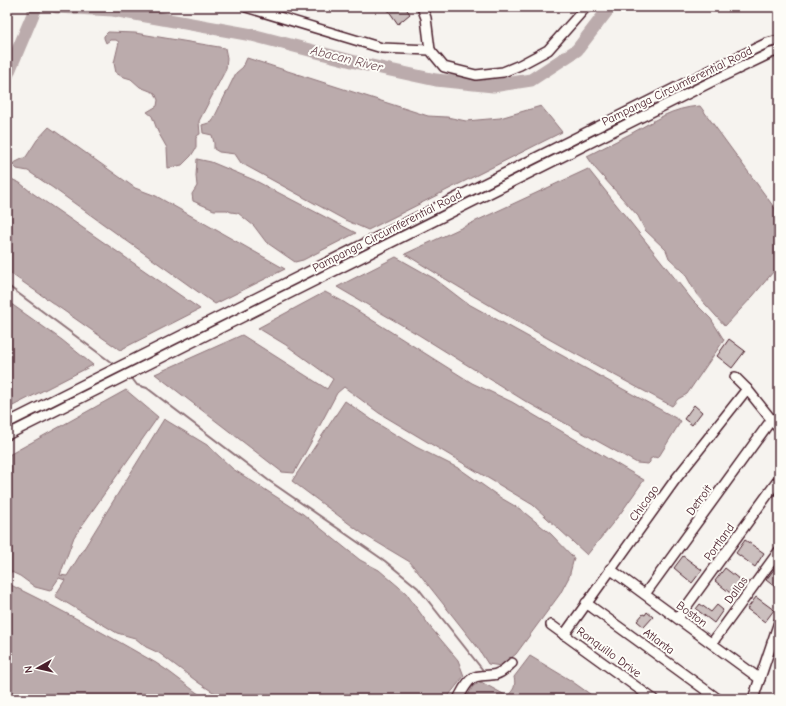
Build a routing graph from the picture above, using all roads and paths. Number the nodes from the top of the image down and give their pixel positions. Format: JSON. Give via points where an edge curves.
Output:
{"nodes":[{"id":1,"x":246,"y":7,"type":"edge"},
{"id":2,"x":422,"y":7,"type":"edge"},
{"id":3,"x":586,"y":7,"type":"edge"},
{"id":4,"x":779,"y":40,"type":"edge"},
{"id":5,"x":430,"y":50,"type":"junction"},
{"id":6,"x":779,"y":51,"type":"edge"},
{"id":7,"x":735,"y":377,"type":"dead end"},
{"id":8,"x":747,"y":389,"type":"junction"},
{"id":9,"x":772,"y":419,"type":"junction"},
{"id":10,"x":7,"y":423,"type":"edge"},
{"id":11,"x":779,"y":429,"type":"edge"},
{"id":12,"x":7,"y":435,"type":"edge"},
{"id":13,"x":779,"y":480,"type":"edge"},
{"id":14,"x":779,"y":551,"type":"edge"},
{"id":15,"x":610,"y":569,"type":"junction"},
{"id":16,"x":645,"y":594,"type":"junction"},
{"id":17,"x":586,"y":603,"type":"junction"},
{"id":18,"x":678,"y":618,"type":"junction"},
{"id":19,"x":779,"y":622,"type":"edge"},
{"id":20,"x":551,"y":624,"type":"dead end"},
{"id":21,"x":564,"y":635,"type":"junction"},
{"id":22,"x":712,"y":643,"type":"junction"},
{"id":23,"x":769,"y":654,"type":"junction"},
{"id":24,"x":779,"y":656,"type":"edge"},
{"id":25,"x":512,"y":663,"type":"dead end"},
{"id":26,"x":760,"y":679,"type":"junction"},
{"id":27,"x":458,"y":699,"type":"edge"},
{"id":28,"x":653,"y":699,"type":"edge"},
{"id":29,"x":718,"y":699,"type":"edge"},
{"id":30,"x":753,"y":699,"type":"edge"}],
"edges":[{"from":1,"to":5,"type":"street","via":[[382,48]]},
{"from":2,"to":5,"type":"street"},
{"from":3,"to":5,"type":"street","via":[[548,50],[503,72],[476,75],[444,67]]},
{"from":4,"to":10,"type":"street","name":"Pampanga Circumferential Road","via":[[704,74]]},
{"from":6,"to":12,"type":"street","name":"Pampanga Circumferential Road","via":[[715,80]]},
{"from":7,"to":8,"type":"street"},
{"from":8,"to":9,"type":"street"},
{"from":8,"to":15,"type":"street","name":"Chicago","via":[[675,480]]},
{"from":9,"to":11,"type":"street"},
{"from":9,"to":16,"type":"street","name":"Detroit"},
{"from":13,"to":18,"type":"street","name":"Portland"},
{"from":14,"to":22,"type":"street","name":"Dallas"},
{"from":15,"to":16,"type":"street","name":"Boston"},
{"from":15,"to":17,"type":"street","name":"Chicago"},
{"from":16,"to":18,"type":"street","name":"Boston"},
{"from":17,"to":21,"type":"street","name":"Chicago"},
{"from":17,"to":29,"type":"street","name":"Atlanta"},
{"from":18,"to":22,"type":"street","name":"Boston"},
{"from":19,"to":23,"type":"street"},
{"from":20,"to":21,"type":"street","name":"Ronquillo Drive"},
{"from":21,"to":28,"type":"street","name":"Ronquillo Drive"},
{"from":22,"to":26,"type":"street","name":"Boston"},
{"from":23,"to":24,"type":"street"},
{"from":23,"to":26,"type":"street"},
{"from":25,"to":27,"type":"street","via":[[504,671],[496,674],[472,678]]},
{"from":26,"to":30,"type":"street"}]}
